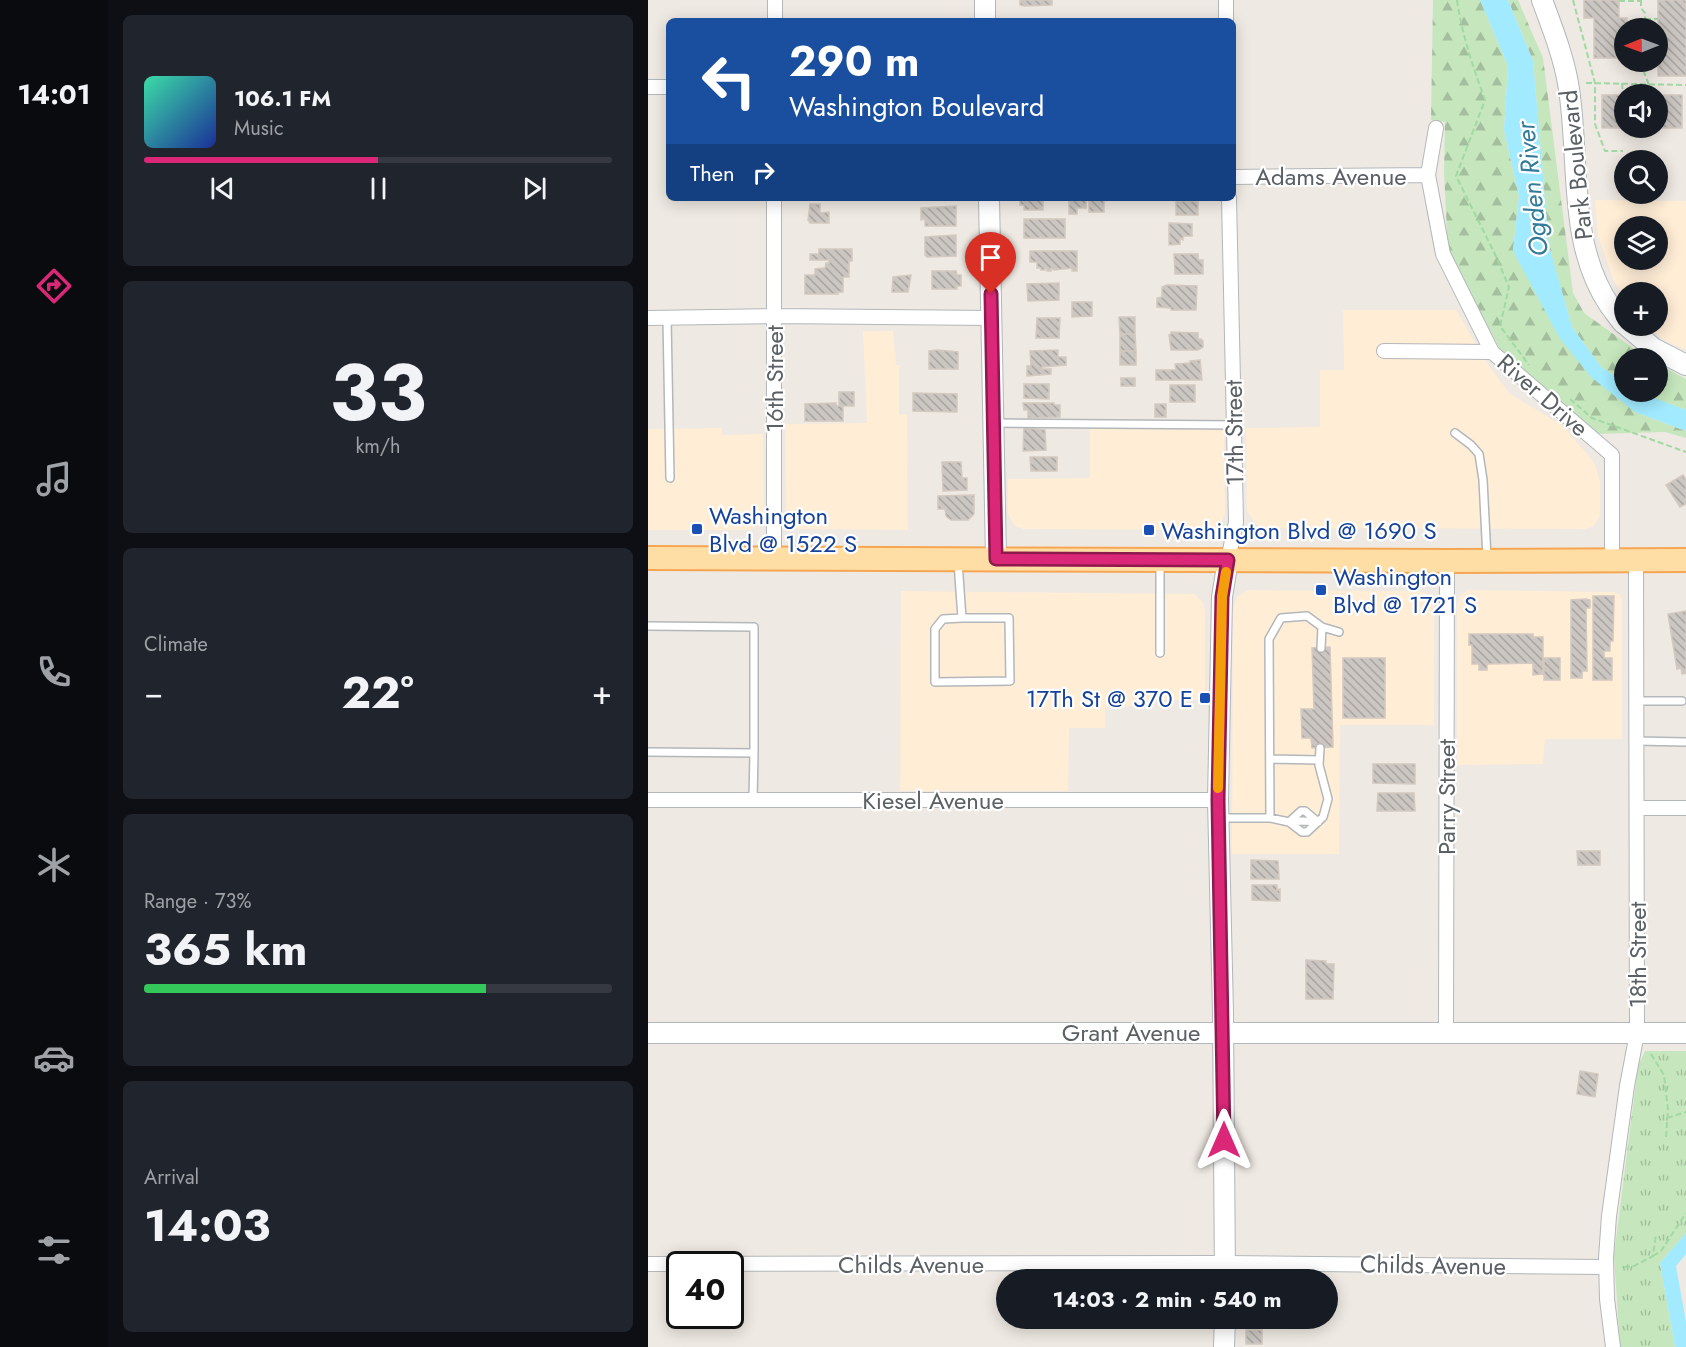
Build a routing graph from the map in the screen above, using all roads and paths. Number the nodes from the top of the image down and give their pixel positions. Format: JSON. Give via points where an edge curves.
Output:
{"nodes":[{"id":1,"x":775,"y":0,"type":"edge"},
{"id":2,"x":985,"y":0,"type":"edge"},
{"id":3,"x":1226,"y":0,"type":"edge"},
{"id":4,"x":1457,"y":0,"type":"edge"},
{"id":5,"x":1542,"y":0,"type":"edge"},
{"id":6,"x":1573,"y":0,"type":"edge"},
{"id":7,"x":1619,"y":0,"type":"edge"},
{"id":8,"x":1641,"y":0,"type":"edge"},
{"id":9,"x":775,"y":18,"type":"edge"},
{"id":10,"x":985,"y":18,"type":"edge"},
{"id":11,"x":1226,"y":18,"type":"edge"},
{"id":12,"x":1645,"y":18,"type":"edge"},
{"id":13,"x":1644,"y":72,"type":"edge"},
{"id":14,"x":1595,"y":83,"type":"junction"},
{"id":15,"x":1622,"y":83,"type":"joint"},
{"id":16,"x":1568,"y":84,"type":"junction"},
{"id":17,"x":1649,"y":84,"type":"joint"},
{"id":18,"x":1668,"y":85,"type":"edge"},
{"id":19,"x":1686,"y":85,"type":"edge"},
{"id":20,"x":648,"y":87,"type":"edge"},
{"id":21,"x":666,"y":87,"type":"edge"},
{"id":22,"x":1436,"y":128,"type":"dead end"},
{"id":23,"x":1614,"y":151,"type":"edge"},
{"id":24,"x":1428,"y":175,"type":"junction"},
{"id":25,"x":1236,"y":177,"type":"edge"},
{"id":26,"x":774,"y":201,"type":"edge"},
{"id":27,"x":989,"y":201,"type":"edge"},
{"id":28,"x":1230,"y":201,"type":"edge"},
{"id":29,"x":1614,"y":309,"type":"edge"},
{"id":30,"x":774,"y":316,"type":"junction"},
{"id":31,"x":648,"y":318,"type":"edge"},
{"id":32,"x":667,"y":318,"type":"junction"},
{"id":33,"x":991,"y":318,"type":"junction"},
{"id":34,"x":1639,"y":336,"type":"edge"},
{"id":35,"x":1384,"y":351,"type":"dead end"},
{"id":36,"x":1492,"y":352,"type":"junction"},
{"id":37,"x":1529,"y":365,"type":"dead end"},
{"id":38,"x":1686,"y":365,"type":"edge"},
{"id":39,"x":1565,"y":395,"type":"dead end"},
{"id":40,"x":993,"y":423,"type":"junction"},
{"id":41,"x":1234,"y":425,"type":"junction"},
{"id":42,"x":1455,"y":433,"type":"dead end"},
{"id":43,"x":1686,"y":452,"type":"edge"},
{"id":44,"x":670,"y":478,"type":"dead end"},
{"id":45,"x":648,"y":558,"type":"edge"},
{"id":46,"x":774,"y":559,"type":"junction"},
{"id":47,"x":958,"y":559,"type":"junction"},
{"id":48,"x":996,"y":559,"type":"junction"},
{"id":49,"x":1160,"y":560,"type":"junction"},
{"id":50,"x":1228,"y":560,"type":"junction"},
{"id":51,"x":1612,"y":560,"type":"junction"},
{"id":52,"x":1636,"y":560,"type":"junction"},
{"id":53,"x":1686,"y":560,"type":"edge"},
{"id":54,"x":1447,"y":561,"type":"junction"},
{"id":55,"x":1488,"y":561,"type":"junction"},
{"id":56,"x":962,"y":618,"type":"junction"},
{"id":57,"x":648,"y":626,"type":"edge"},
{"id":58,"x":1322,"y":627,"type":"junction"},
{"id":59,"x":1339,"y":632,"type":"dead end"},
{"id":60,"x":1321,"y":648,"type":"dead end"},
{"id":61,"x":1160,"y":653,"type":"dead end"},
{"id":62,"x":1636,"y":701,"type":"junction"},
{"id":63,"x":1682,"y":701,"type":"dead end"},
{"id":64,"x":1636,"y":741,"type":"junction"},
{"id":65,"x":1686,"y":742,"type":"edge"},
{"id":66,"x":1320,"y":748,"type":"dead end"},
{"id":67,"x":648,"y":752,"type":"edge"},
{"id":68,"x":753,"y":753,"type":"junction"},
{"id":69,"x":1270,"y":759,"type":"junction"},
{"id":70,"x":1319,"y":760,"type":"junction"},
{"id":71,"x":648,"y":800,"type":"edge"},
{"id":72,"x":753,"y":800,"type":"junction"},
{"id":73,"x":1637,"y":808,"type":"junction"},
{"id":74,"x":1686,"y":808,"type":"edge"},
{"id":75,"x":1218,"y":809,"type":"junction"},
{"id":76,"x":1270,"y":818,"type":"junction"},
{"id":77,"x":1289,"y":822,"type":"junction"},
{"id":78,"x":1318,"y":822,"type":"junction"},
{"id":79,"x":1223,"y":1032,"type":"junction"},
{"id":80,"x":1446,"y":1032,"type":"junction"},
{"id":81,"x":648,"y":1033,"type":"edge"},
{"id":82,"x":1637,"y":1033,"type":"junction"},
{"id":83,"x":1686,"y":1033,"type":"edge"},
{"id":84,"x":1651,"y":1054,"type":"dead end"},
{"id":85,"x":1686,"y":1112,"type":"edge"},
{"id":86,"x":1667,"y":1118,"type":"junction"},
{"id":87,"x":1666,"y":1138,"type":"dead end"},
{"id":88,"x":1686,"y":1213,"type":"edge"},
{"id":89,"x":1656,"y":1234,"type":"dead end"},
{"id":90,"x":1653,"y":1256,"type":"junction"},
{"id":91,"x":648,"y":1264,"type":"edge"},
{"id":92,"x":1605,"y":1267,"type":"junction"},
{"id":93,"x":1624,"y":1267,"type":"dead end"},
{"id":94,"x":1060,"y":1269,"type":"edge"},
{"id":95,"x":1225,"y":1269,"type":"edge"},
{"id":96,"x":1338,"y":1270,"type":"edge"},
{"id":97,"x":1225,"y":1329,"type":"edge"},
{"id":98,"x":1224,"y":1347,"type":"edge"},
{"id":99,"x":1613,"y":1347,"type":"edge"}],
"edges":[{"from":1,"to":9,"type":"street"},
{"from":2,"to":10,"type":"street"},
{"from":3,"to":11,"type":"street"},
{"from":4,"to":37,"type":"path","via":[[1470,61],[1485,100],[1456,176],[1509,287],[1500,326]]},
{"from":5,"to":16,"type":"street","name":"Park Boulevard"},
{"from":6,"to":14,"type":"path"},
{"from":7,"to":8,"type":"path"},
{"from":8,"to":12,"type":"path"},
{"from":13,"to":17,"type":"path"},
{"from":14,"to":15,"type":"path"},
{"from":14,"to":16,"type":"path"},
{"from":14,"to":23,"type":"path","via":[[1595,124],[1605,151]]},
{"from":15,"to":17,"type":"path"},
{"from":16,"to":29,"type":"street","name":"Park Boulevard","via":[[1587,258],[1599,289]]},
{"from":18,"to":19,"type":"path"},
{"from":20,"to":21,"type":"street"},
{"from":22,"to":24,"type":"street","name":"River Drive"},
{"from":24,"to":25,"type":"street","name":"Adams Avenue"},
{"from":24,"to":36,"type":"street","name":"River Drive","via":[[1443,254]]},
{"from":26,"to":30,"type":"street","name":"16th Street"},
{"from":27,"to":33,"type":"street"},
{"from":28,"to":41,"type":"street","name":"17th Street"},
{"from":30,"to":32,"type":"street"},
{"from":30,"to":33,"type":"street"},
{"from":30,"to":46,"type":"street","name":"16th Street"},
{"from":31,"to":32,"type":"street"},
{"from":32,"to":44,"type":"lane"},
{"from":33,"to":40,"type":"street"},
{"from":34,"to":38,"type":"street","name":"Park Boulevard"},
{"from":35,"to":36,"type":"street"},
{"from":36,"to":51,"type":"street","name":"River Drive","via":[[1612,455]]},
{"from":39,"to":43,"type":"path","via":[[1592,418]]},
{"from":40,"to":41,"type":"lane"},
{"from":40,"to":48,"type":"street"},
{"from":41,"to":50,"type":"street","name":"17th Street","via":[[1236,522]]},
{"from":42,"to":55,"type":"lane","via":[[1479,454]]},
{"from":45,"to":46,"type":"main road"},
{"from":46,"to":47,"type":"main road"},
{"from":47,"to":48,"type":"main road"},
{"from":47,"to":56,"type":"lane"},
{"from":48,"to":49,"type":"main road"},
{"from":49,"to":50,"type":"main road"},
{"from":49,"to":61,"type":"lane"},
{"from":50,"to":54,"type":"main road"},
{"from":50,"to":75,"type":"street","name":"17th Street","via":[[1222,597]]},
{"from":51,"to":52,"type":"main road"},
{"from":51,"to":55,"type":"main road"},
{"from":52,"to":53,"type":"main road"},
{"from":52,"to":62,"type":"street","name":"18th Street"},
{"from":54,"to":55,"type":"main road"},
{"from":54,"to":80,"type":"street","name":"Parry Street"},
{"from":56,"to":56,"type":"lane","via":[[943,619],[935,629],[935,682],[1010,681],[1009,618]]},
{"from":57,"to":68,"type":"lane","via":[[754,627]]},
{"from":58,"to":59,"type":"lane"},
{"from":58,"to":60,"type":"lane"},
{"from":58,"to":69,"type":"lane","via":[[1307,616],[1281,618],[1269,639]]},
{"from":62,"to":63,"type":"lane"},
{"from":62,"to":64,"type":"street","name":"18th Street"},
{"from":64,"to":65,"type":"lane"},
{"from":64,"to":73,"type":"street","name":"18th Street"},
{"from":66,"to":70,"type":"lane"},
{"from":67,"to":68,"type":"lane"},
{"from":68,"to":72,"type":"lane"},
{"from":69,"to":70,"type":"lane"},
{"from":69,"to":76,"type":"lane"},
{"from":70,"to":78,"type":"lane","via":[[1328,799]]},
{"from":71,"to":72,"type":"street","name":"Kiesel Avenue"},
{"from":72,"to":75,"type":"street","name":"Kiesel Avenue"},
{"from":73,"to":74,"type":"street"},
{"from":73,"to":82,"type":"street","name":"18th Street"},
{"from":75,"to":76,"type":"lane"},
{"from":75,"to":79,"type":"street","name":"17th Street"},
{"from":76,"to":77,"type":"lane"},
{"from":77,"to":78,"type":"lane","via":[[1302,832]]},
{"from":77,"to":78,"type":"lane","via":[[1301,811]]},
{"from":79,"to":80,"type":"street","name":"Grant Avenue"},
{"from":79,"to":81,"type":"street","name":"Grant Avenue"},
{"from":79,"to":95,"type":"street","name":"17th Street"},
{"from":80,"to":82,"type":"street","name":"Grant Avenue"},
{"from":82,"to":83,"type":"street","name":"Grant Avenue"},
{"from":82,"to":92,"type":"street","name":"18th Street","via":[[1625,1098]]},
{"from":84,"to":86,"type":"path","via":[[1664,1075]]},
{"from":85,"to":86,"type":"path"},
{"from":86,"to":87,"type":"path"},
{"from":88,"to":90,"type":"path","via":[[1661,1251]]},
{"from":89,"to":90,"type":"path"},
{"from":90,"to":93,"type":"path"},
{"from":91,"to":94,"type":"street","name":"Childs Avenue"},
{"from":92,"to":96,"type":"street","name":"Childs Avenue"},
{"from":92,"to":99,"type":"street","name":"18th Street"},
{"from":97,"to":98,"type":"street"}]}
